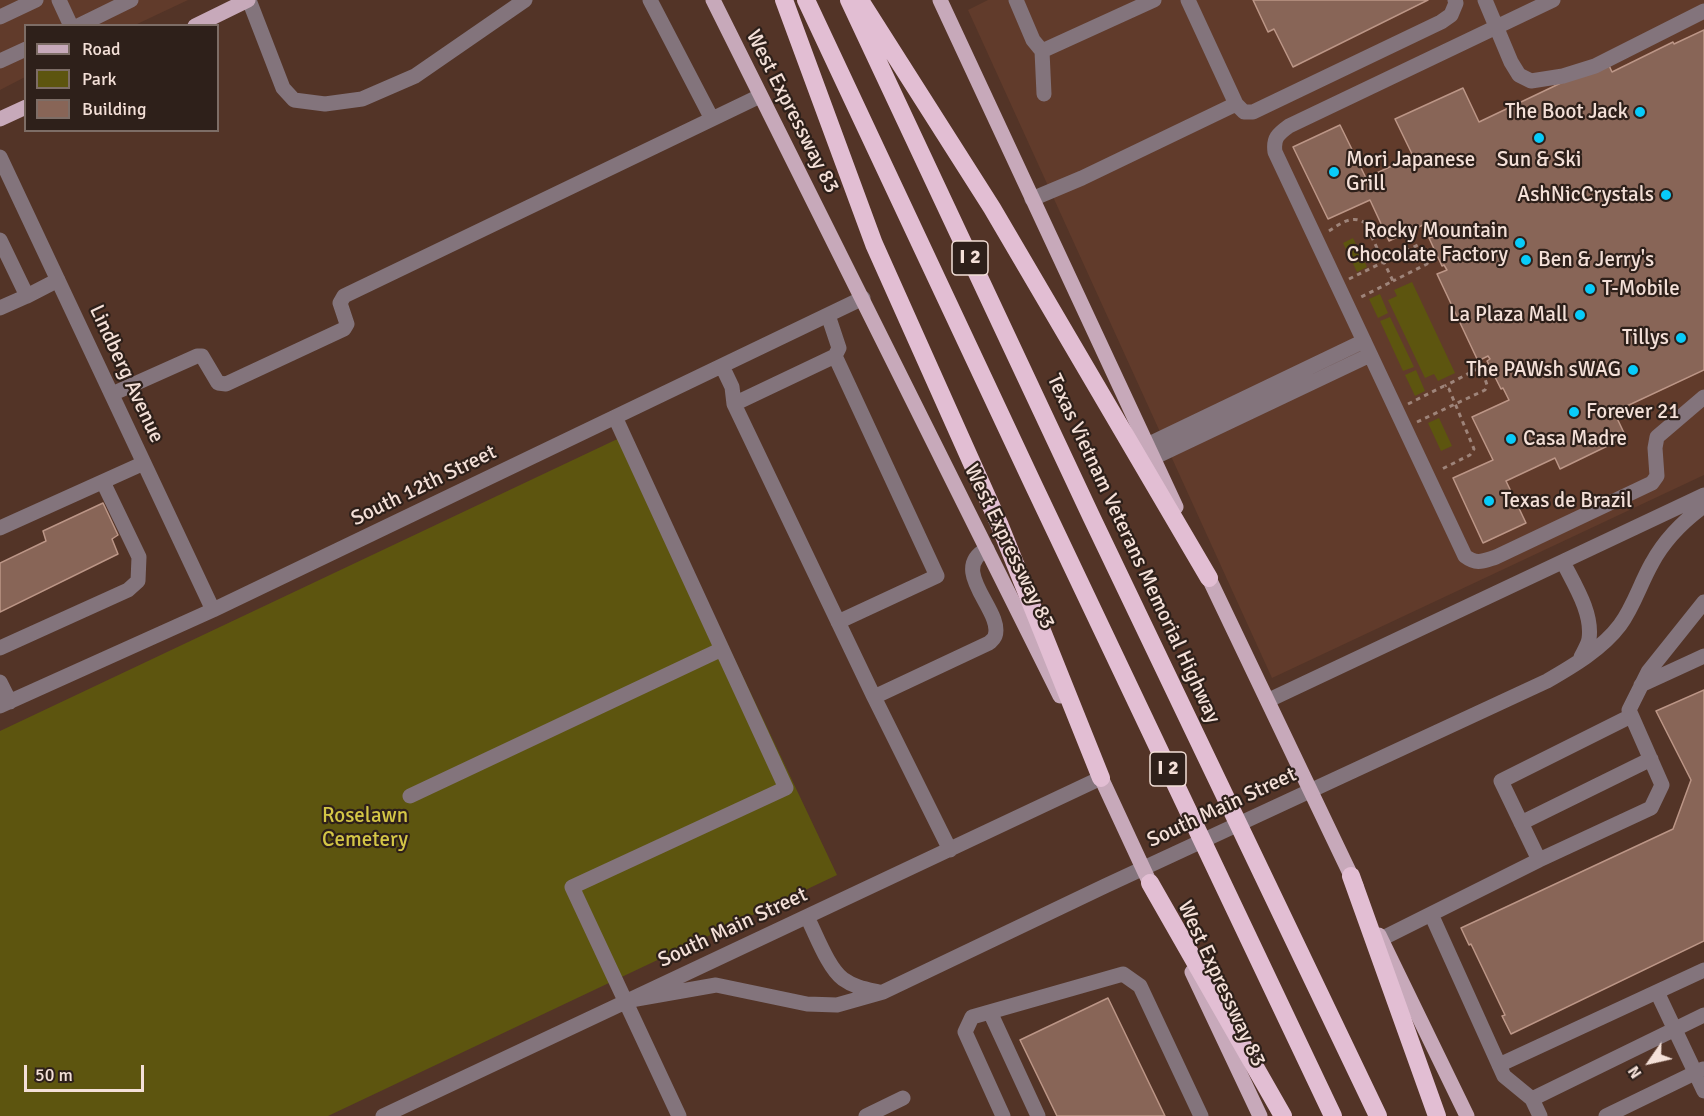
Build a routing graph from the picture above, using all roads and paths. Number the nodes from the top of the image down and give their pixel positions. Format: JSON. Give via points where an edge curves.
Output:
{"nodes":[{"id":1,"x":36,"y":0,"type":"edge"},
{"id":2,"x":59,"y":0,"type":"edge"},
{"id":3,"x":131,"y":0,"type":"edge"},
{"id":4,"x":249,"y":0,"type":"edge"},
{"id":5,"x":525,"y":0,"type":"edge"},
{"id":6,"x":650,"y":0,"type":"edge"},
{"id":7,"x":712,"y":0,"type":"edge"},
{"id":8,"x":784,"y":0,"type":"edge"},
{"id":9,"x":806,"y":0,"type":"edge"},
{"id":10,"x":849,"y":0,"type":"edge"},
{"id":11,"x":859,"y":0,"type":"edge"},
{"id":12,"x":940,"y":0,"type":"edge"},
{"id":13,"x":1017,"y":0,"type":"edge"},
{"id":14,"x":1154,"y":0,"type":"edge"},
{"id":15,"x":1188,"y":0,"type":"edge"},
{"id":16,"x":1455,"y":0,"type":"edge"},
{"id":17,"x":1485,"y":0,"type":"edge"},
{"id":18,"x":1552,"y":0,"type":"edge"},
{"id":19,"x":1704,"y":11,"type":"edge"},
{"id":20,"x":0,"y":17,"type":"edge"},
{"id":21,"x":70,"y":24,"type":"edge"},
{"id":22,"x":82,"y":24,"type":"edge"},
{"id":23,"x":199,"y":24,"type":"edge"},
{"id":24,"x":1497,"y":26,"type":"junction"},
{"id":25,"x":24,"y":51,"type":"edge"},
{"id":26,"x":1042,"y":51,"type":"junction"},
{"id":27,"x":0,"y":61,"type":"edge"},
{"id":28,"x":1044,"y":94,"type":"dead end"},
{"id":29,"x":760,"y":96,"type":"junction"},
{"id":30,"x":1236,"y":104,"type":"junction"},
{"id":31,"x":24,"y":108,"type":"edge"},
{"id":32,"x":0,"y":119,"type":"edge"},
{"id":33,"x":712,"y":119,"type":"junction"},
{"id":34,"x":0,"y":157,"type":"edge"},
{"id":35,"x":1032,"y":199,"type":"junction"},
{"id":36,"x":1315,"y":238,"type":"junction"},
{"id":37,"x":0,"y":240,"type":"edge"},
{"id":38,"x":1384,"y":262,"type":"junction"},
{"id":39,"x":58,"y":280,"type":"junction"},
{"id":40,"x":1393,"y":281,"type":"junction"},
{"id":41,"x":1337,"y":285,"type":"junction"},
{"id":42,"x":27,"y":296,"type":"junction"},
{"id":43,"x":863,"y":298,"type":"junction"},
{"id":44,"x":1346,"y":304,"type":"junction"},
{"id":45,"x":0,"y":308,"type":"edge"},
{"id":46,"x":828,"y":315,"type":"junction"},
{"id":47,"x":1367,"y":348,"type":"junction"},
{"id":48,"x":835,"y":356,"type":"junction"},
{"id":49,"x":722,"y":366,"type":"junction"},
{"id":50,"x":1444,"y":386,"type":"junction"},
{"id":51,"x":112,"y":394,"type":"junction"},
{"id":52,"x":1704,"y":397,"type":"edge"},
{"id":53,"x":1455,"y":403,"type":"junction"},
{"id":54,"x":734,"y":404,"type":"junction"},
{"id":55,"x":1396,"y":410,"type":"junction"},
{"id":56,"x":615,"y":417,"type":"junction"},
{"id":57,"x":1405,"y":429,"type":"junction"},
{"id":58,"x":1150,"y":452,"type":"junction"},
{"id":59,"x":144,"y":463,"type":"junction"},
{"id":60,"x":1428,"y":477,"type":"junction"},
{"id":61,"x":103,"y":482,"type":"junction"},
{"id":62,"x":1704,"y":495,"type":"edge"},
{"id":63,"x":1704,"y":506,"type":"edge"},
{"id":64,"x":0,"y":528,"type":"edge"},
{"id":65,"x":987,"y":549,"type":"junction"},
{"id":66,"x":1563,"y":562,"type":"junction"},
{"id":67,"x":1209,"y":578,"type":"junction"},
{"id":68,"x":1704,"y":602,"type":"edge"},
{"id":69,"x":213,"y":610,"type":"junction"},
{"id":70,"x":838,"y":622,"type":"junction"},
{"id":71,"x":0,"y":648,"type":"edge"},
{"id":72,"x":722,"y":649,"type":"junction"},
{"id":73,"x":1704,"y":656,"type":"edge"},
{"id":74,"x":1578,"y":663,"type":"junction"},
{"id":75,"x":0,"y":682,"type":"edge"},
{"id":76,"x":1641,"y":685,"type":"junction"},
{"id":77,"x":874,"y":697,"type":"junction"},
{"id":78,"x":1269,"y":700,"type":"junction"},
{"id":79,"x":5,"y":704,"type":"edge"},
{"id":80,"x":1631,"y":716,"type":"junction"},
{"id":81,"x":1651,"y":759,"type":"junction"},
{"id":82,"x":1101,"y":778,"type":"junction"},
{"id":83,"x":410,"y":796,"type":"dead end"},
{"id":84,"x":1521,"y":823,"type":"junction"},
{"id":85,"x":950,"y":850,"type":"junction"},
{"id":86,"x":1539,"y":860,"type":"junction"},
{"id":87,"x":1351,"y":876,"type":"junction"},
{"id":88,"x":1150,"y":883,"type":"junction"},
{"id":89,"x":1431,"y":914,"type":"junction"},
{"id":90,"x":807,"y":917,"type":"junction"},
{"id":91,"x":1381,"y":939,"type":"junction"},
{"id":92,"x":1704,"y":970,"type":"edge"},
{"id":93,"x":883,"y":992,"type":"junction"},
{"id":94,"x":1657,"y":992,"type":"junction"},
{"id":95,"x":625,"y":1001,"type":"junction"},
{"id":96,"x":990,"y":1012,"type":"junction"},
{"id":97,"x":1704,"y":1016,"type":"edge"},
{"id":98,"x":1675,"y":1030,"type":"junction"},
{"id":99,"x":1499,"y":1065,"type":"junction"},
{"id":100,"x":1700,"y":1070,"type":"edge"},
{"id":101,"x":1704,"y":1091,"type":"edge"},
{"id":102,"x":903,"y":1098,"type":"dead end"},
{"id":103,"x":1532,"y":1099,"type":"junction"},
{"id":104,"x":410,"y":1111,"type":"edge"},
{"id":105,"x":383,"y":1116,"type":"edge"},
{"id":106,"x":680,"y":1116,"type":"edge"},
{"id":107,"x":866,"y":1116,"type":"edge"},
{"id":108,"x":1003,"y":1116,"type":"edge"},
{"id":109,"x":1038,"y":1116,"type":"edge"},
{"id":110,"x":1201,"y":1116,"type":"edge"},
{"id":111,"x":1260,"y":1116,"type":"edge"},
{"id":112,"x":1282,"y":1116,"type":"edge"},
{"id":113,"x":1334,"y":1116,"type":"edge"},
{"id":114,"x":1378,"y":1116,"type":"edge"},
{"id":115,"x":1437,"y":1116,"type":"edge"},
{"id":116,"x":1467,"y":1116,"type":"edge"},
{"id":117,"x":1540,"y":1116,"type":"edge"},
{"id":118,"x":1606,"y":1116,"type":"edge"}],
"edges":[{"from":1,"to":20,"type":"street"},
{"from":2,"to":21,"type":"street"},
{"from":3,"to":22,"type":"street"},
{"from":4,"to":5,"type":"street","via":[[283,88],[294,100],[325,104],[362,99],[415,76]]},
{"from":4,"to":23,"type":"main road"},
{"from":6,"to":33,"type":"street"},
{"from":7,"to":29,"type":"main road","name":"West Expressway 83"},
{"from":8,"to":82,"type":"highway","via":[[874,244],[1000,526]]},
{"from":9,"to":113,"type":"highway","number":"I 2"},
{"from":10,"to":114,"type":"highway","name":"Texas Vietnam Veterans Memorial Highway","number":"I 2"},
{"from":11,"to":67,"type":"highway","via":[[992,208]]},
{"from":12,"to":35,"type":"main road"},
{"from":13,"to":26,"type":"street","via":[[1033,40]]},
{"from":14,"to":26,"type":"street"},
{"from":15,"to":30,"type":"street"},
{"from":16,"to":30,"type":"street","via":[[1451,15],[1441,22],[1253,112],[1244,112]]},
{"from":17,"to":24,"type":"street"},
{"from":18,"to":24,"type":"street"},
{"from":19,"to":24,"type":"street","via":[[1595,66],[1531,81],[1519,75]]},
{"from":24,"to":36,"type":"street","via":[[1279,133],[1274,142],[1275,152]]},
{"from":25,"to":27,"type":"street"},
{"from":26,"to":28,"type":"street"},
{"from":29,"to":33,"type":"street"},
{"from":29,"to":43,"type":"main road","name":"West Expressway 83"},
{"from":30,"to":35,"type":"street"},
{"from":31,"to":32,"type":"main road"},
{"from":33,"to":51,"type":"street","via":[[344,296],[340,303],[347,324],[344,329],[226,384],[218,383],[206,361],[197,356]]},
{"from":34,"to":39,"type":"street","name":"Lindberg Avenue"},
{"from":35,"to":58,"type":"main road"},
{"from":36,"to":38,"type":"path","via":[[1350,219],[1359,219],[1365,223]]},
{"from":36,"to":41,"type":"street"},
{"from":37,"to":42,"type":"street"},
{"from":38,"to":40,"type":"path"},
{"from":38,"to":40,"type":"path","via":[[1418,244],[1423,247],[1427,264]]},
{"from":38,"to":41,"type":"path"},
{"from":39,"to":42,"type":"street"},
{"from":39,"to":51,"type":"street","name":"Lindberg Avenue"},
{"from":40,"to":44,"type":"path"},
{"from":41,"to":44,"type":"street"},
{"from":42,"to":45,"type":"street"},
{"from":43,"to":46,"type":"street","name":"South 12th Street"},
{"from":43,"to":65,"type":"main road","name":"West Expressway 83"},
{"from":44,"to":47,"type":"street"},
{"from":46,"to":48,"type":"street","via":[[839,348]]},
{"from":46,"to":49,"type":"street","name":"South 12th Street"},
{"from":47,"to":55,"type":"street"},
{"from":47,"to":58,"type":"street"},
{"from":48,"to":54,"type":"street"},
{"from":48,"to":70,"type":"street","via":[[938,576]]},
{"from":49,"to":54,"type":"street","via":[[732,387]]},
{"from":49,"to":56,"type":"street","name":"South 12th Street"},
{"from":50,"to":53,"type":"path"},
{"from":50,"to":53,"type":"path","via":[[1477,369],[1483,373],[1485,390]]},
{"from":50,"to":55,"type":"path"},
{"from":51,"to":59,"type":"street","name":"Lindberg Avenue"},
{"from":52,"to":60,"type":"street","via":[[1657,437],[1657,476],[1652,483],[1483,561],[1465,556]]},
{"from":53,"to":57,"type":"path"},
{"from":53,"to":60,"type":"path","via":[[1474,449],[1470,455]]},
{"from":54,"to":70,"type":"street"},
{"from":55,"to":57,"type":"street"},
{"from":56,"to":69,"type":"street","name":"South 12th Street"},
{"from":56,"to":72,"type":"street"},
{"from":57,"to":60,"type":"street"},
{"from":58,"to":67,"type":"main road"},
{"from":59,"to":61,"type":"street"},
{"from":59,"to":69,"type":"street","name":"Lindberg Avenue"},
{"from":61,"to":64,"type":"street"},
{"from":61,"to":71,"type":"street","via":[[139,557],[138,580],[128,590]]},
{"from":62,"to":66,"type":"street"},
{"from":63,"to":74,"type":"street","name":"South Main Street","via":[[1665,541],[1619,626]]},
{"from":65,"to":77,"type":"street","via":[[972,562],[976,583],[995,625],[990,644]]},
{"from":65,"to":82,"type":"main road","name":"West Expressway 83"},
{"from":66,"to":74,"type":"street","via":[[1588,622],[1589,640]]},
{"from":66,"to":78,"type":"street"},
{"from":67,"to":78,"type":"main road"},
{"from":68,"to":76,"type":"street"},
{"from":69,"to":79,"type":"street","name":"South 12th Street"},
{"from":70,"to":77,"type":"street"},
{"from":72,"to":83,"type":"street"},
{"from":72,"to":95,"type":"street","via":[[786,788],[572,887]]},
{"from":73,"to":76,"type":"street"},
{"from":74,"to":93,"type":"street","name":"South Main Street","via":[[1516,697]]},
{"from":75,"to":79,"type":"street"},
{"from":76,"to":80,"type":"street","via":[[1629,710]]},
{"from":77,"to":85,"type":"street"},
{"from":78,"to":87,"type":"main road"},
{"from":80,"to":81,"type":"street"},
{"from":80,"to":84,"type":"street","via":[[1501,782]]},
{"from":81,"to":84,"type":"street"},
{"from":81,"to":86,"type":"street","via":[[1662,785],[1651,808]]},
{"from":82,"to":85,"type":"street","name":"South Main Street"},
{"from":82,"to":88,"type":"main road","name":"West Expressway 83"},
{"from":84,"to":86,"type":"street"},
{"from":85,"to":90,"type":"street","name":"South Main Street"},
{"from":86,"to":89,"type":"street"},
{"from":87,"to":91,"type":"main road"},
{"from":87,"to":115,"type":"highway"},
{"from":88,"to":111,"type":"main road","name":"West Expressway 83"},
{"from":88,"to":112,"type":"highway"},
{"from":89,"to":91,"type":"street"},
{"from":89,"to":99,"type":"street"},
{"from":90,"to":93,"type":"street","via":[[842,979],[857,987]]},
{"from":90,"to":95,"type":"street","name":"South Main Street"},
{"from":91,"to":116,"type":"main road"},
{"from":92,"to":94,"type":"street"},
{"from":93,"to":95,"type":"street","name":"South Main Street","via":[[827,1005],[716,985]]},
{"from":94,"to":98,"type":"street"},
{"from":94,"to":99,"type":"street"},
{"from":95,"to":104,"type":"street","name":"South Main Street"},
{"from":95,"to":106,"type":"street"},
{"from":96,"to":108,"type":"street","via":[[972,1017],[965,1032]]},
{"from":96,"to":109,"type":"street"},
{"from":96,"to":110,"type":"street","via":[[1123,974],[1140,986]]},
{"from":97,"to":98,"type":"street"},
{"from":98,"to":100,"type":"street"},
{"from":98,"to":103,"type":"street"},
{"from":99,"to":103,"type":"street","via":[[1504,1076]]},
{"from":100,"to":101,"type":"street"},
{"from":100,"to":118,"type":"street"},
{"from":102,"to":107,"type":"street"},
{"from":103,"to":117,"type":"street"},
{"from":104,"to":105,"type":"street","name":"South Main Street"}]}
